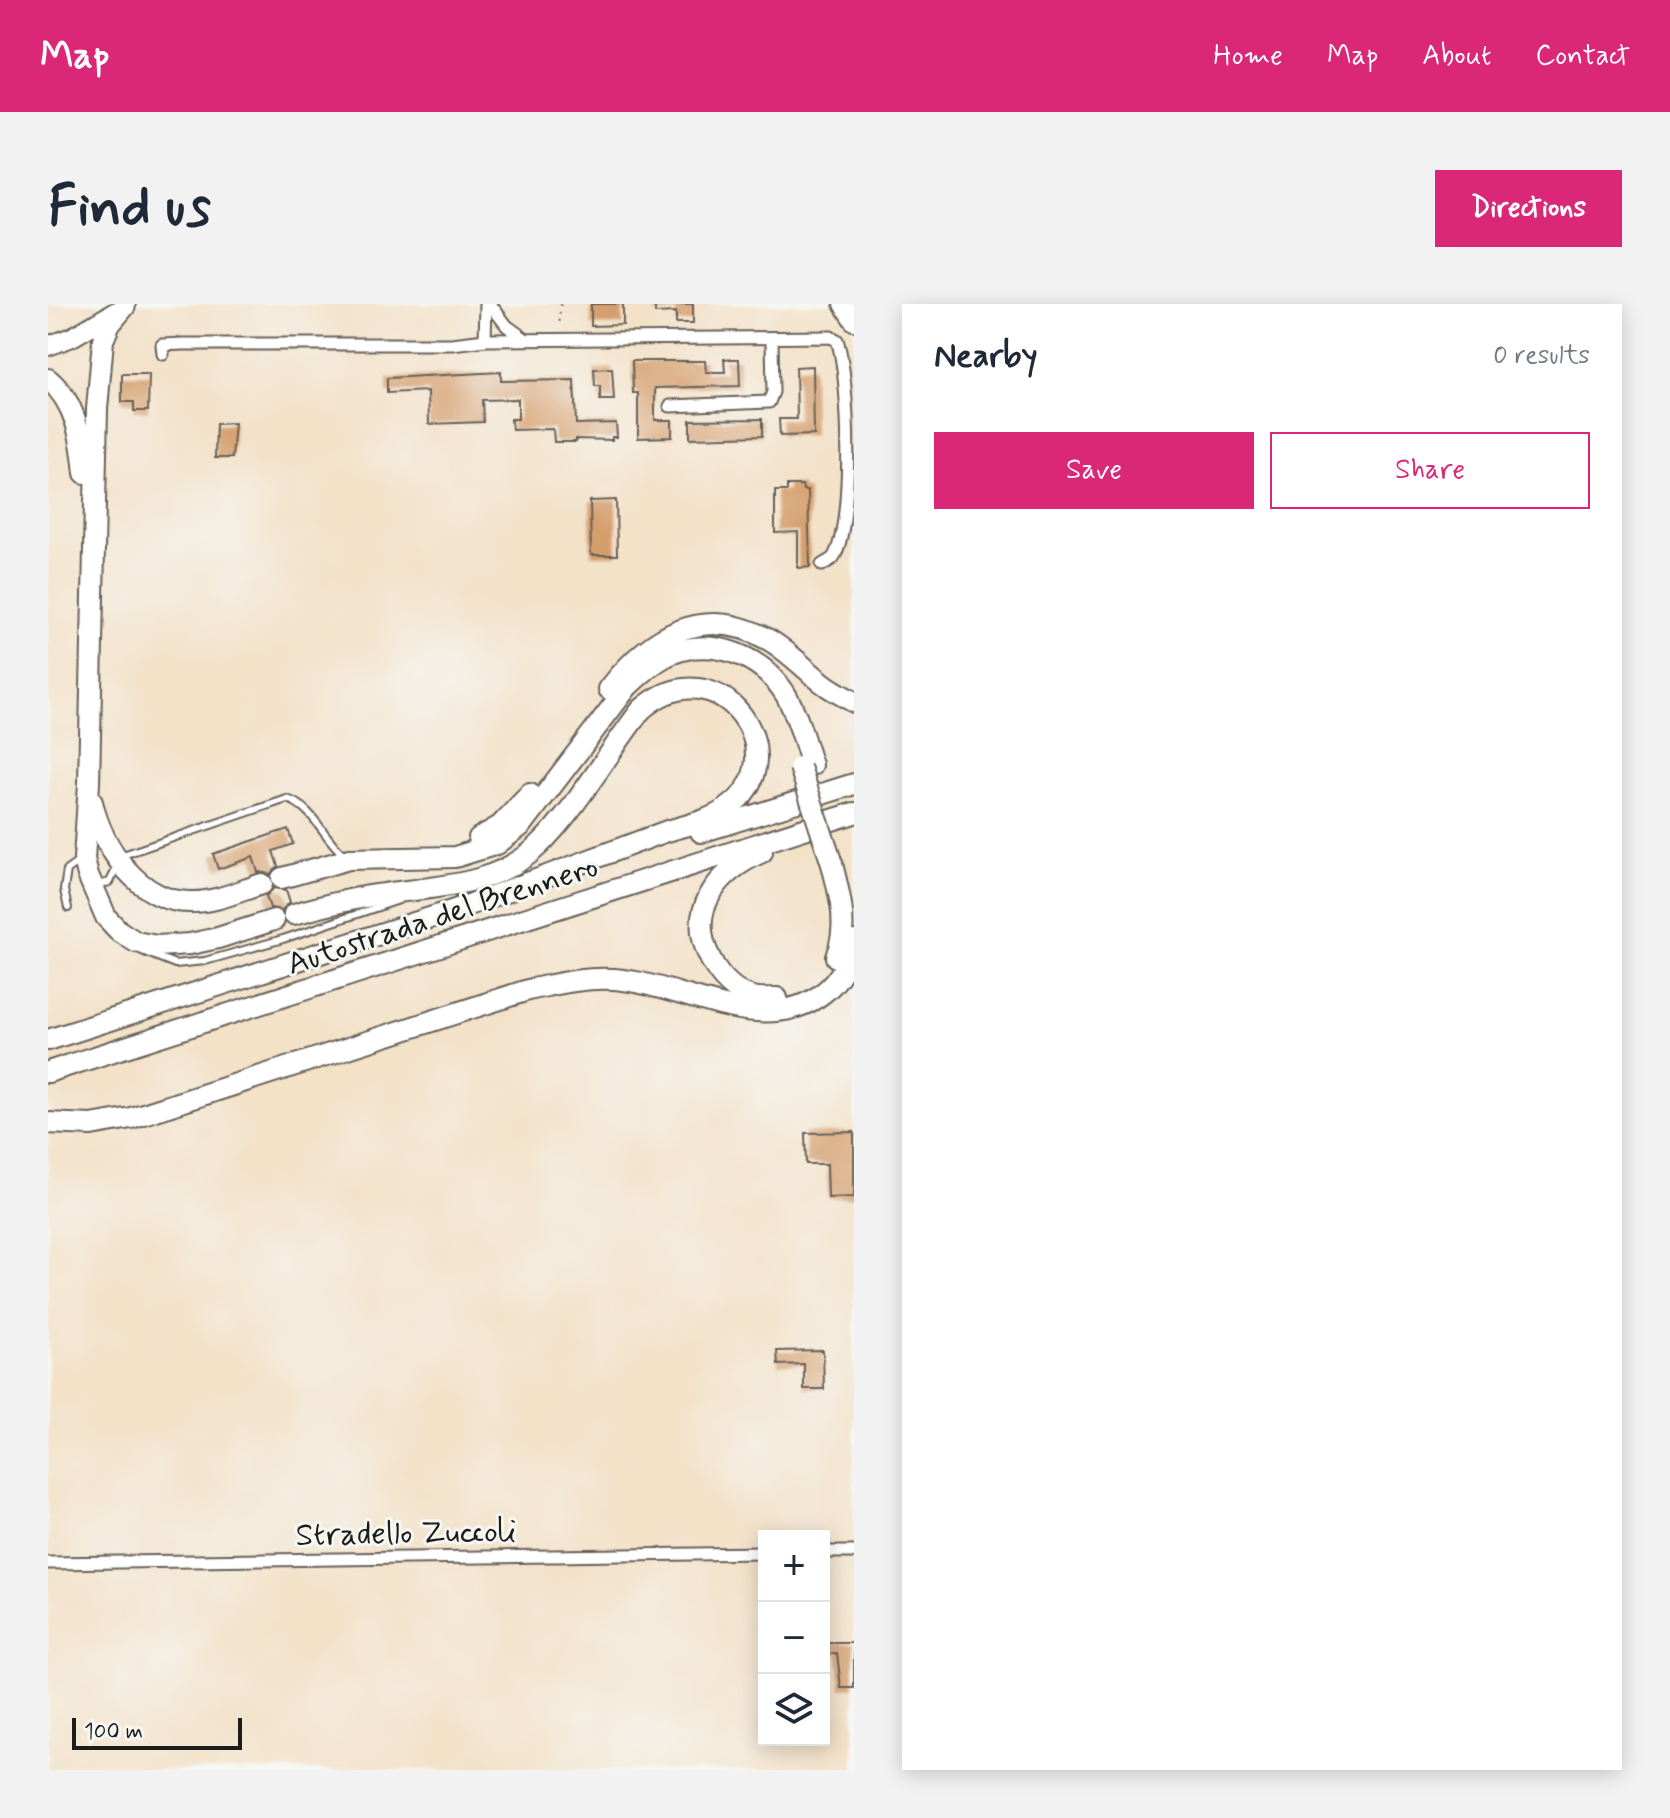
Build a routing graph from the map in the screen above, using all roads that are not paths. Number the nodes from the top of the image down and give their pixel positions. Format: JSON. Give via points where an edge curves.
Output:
{"nodes":[{"id":1,"x":488,"y":304,"type":"edge"},
{"id":2,"x":843,"y":304,"type":"edge"},
{"id":3,"x":126,"y":305,"type":"edge"},
{"id":4,"x":95,"y":314,"type":"edge"},
{"id":5,"x":854,"y":321,"type":"edge"},
{"id":6,"x":525,"y":339,"type":"junction"},
{"id":7,"x":772,"y":339,"type":"junction"},
{"id":8,"x":485,"y":340,"type":"junction"},
{"id":9,"x":48,"y":346,"type":"edge"},
{"id":10,"x":163,"y":354,"type":"dead end"},
{"id":11,"x":48,"y":379,"type":"edge"},
{"id":12,"x":670,"y":406,"type":"dead end"},
{"id":13,"x":97,"y":409,"type":"junction"},
{"id":14,"x":822,"y":565,"type":"dead end"},
{"id":15,"x":92,"y":566,"type":"junction"},
{"id":16,"x":854,"y":702,"type":"edge"},
{"id":17,"x":806,"y":766,"type":"junction"},
{"id":18,"x":89,"y":783,"type":"junction"},
{"id":19,"x":854,"y":784,"type":"edge"},
{"id":20,"x":854,"y":813,"type":"edge"},
{"id":21,"x":413,"y":856,"type":"junction"},
{"id":22,"x":119,"y":858,"type":"junction"},
{"id":23,"x":84,"y":859,"type":"junction"},
{"id":24,"x":349,"y":859,"type":"junction"},
{"id":25,"x":837,"y":863,"type":"junction"},
{"id":26,"x":282,"y":878,"type":"dead end"},
{"id":27,"x":91,"y":883,"type":"junction"},
{"id":28,"x":262,"y":884,"type":"dead end"},
{"id":29,"x":426,"y":888,"type":"junction"},
{"id":30,"x":854,"y":906,"type":"edge"},
{"id":31,"x":68,"y":908,"type":"dead end"},
{"id":32,"x":450,"y":912,"type":"junction"},
{"id":33,"x":119,"y":931,"type":"junction"},
{"id":34,"x":854,"y":941,"type":"edge"},
{"id":35,"x":48,"y":1040,"type":"edge"},
{"id":36,"x":48,"y":1072,"type":"edge"},
{"id":37,"x":48,"y":1123,"type":"edge"},
{"id":38,"x":830,"y":1552,"type":"edge"},
{"id":39,"x":854,"y":1552,"type":"edge"},
{"id":40,"x":758,"y":1553,"type":"edge"},
{"id":41,"x":48,"y":1563,"type":"edge"}],
"edges":[{"from":1,"to":6,"type":"street"},
{"from":1,"to":8,"type":"street"},
{"from":2,"to":5,"type":"main road"},
{"from":3,"to":4,"type":"main road"},
{"from":3,"to":13,"type":"highway","via":[[103,340]]},
{"from":4,"to":9,"type":"main road","via":[[72,337]]},
{"from":4,"to":13,"type":"highway"},
{"from":6,"to":7,"type":"street"},
{"from":6,"to":8,"type":"street"},
{"from":7,"to":12,"type":"street","via":[[769,402]]},
{"from":7,"to":14,"type":"street","via":[[831,337],[843,358],[852,464],[843,537],[833,558]]},
{"from":8,"to":10,"type":"street","via":[[183,344],[162,345]]},
{"from":11,"to":15,"type":"highway","via":[[63,396],[82,444]]},
{"from":13,"to":15,"type":"highway"},
{"from":15,"to":18,"type":"highway"},
{"from":16,"to":21,"type":"highway","via":[[753,632],[722,624],[672,632],[646,648],[622,673],[543,779],[500,826],[449,850]]},
{"from":17,"to":21,"type":"highway","via":[[791,705],[768,672],[745,656],[697,647],[671,654],[628,686],[556,784],[510,836],[455,857]]},
{"from":17,"to":25,"type":"highway","bridge":true},
{"from":17,"to":29,"type":"highway","via":[[780,708],[744,668],[719,660],[675,664],[645,684],[544,819],[520,843]]},
{"from":18,"to":22,"type":"highway","via":[[97,820]]},
{"from":18,"to":23,"type":"highway"},
{"from":19,"to":32,"type":"highway","name":"Autostrada del Brennero"},
{"from":20,"to":25,"type":"highway","via":[[749,858],[717,884],[701,925],[702,944],[718,975],[752,997],[784,998],[809,989],[831,968],[842,942]]},
{"from":20,"to":36,"type":"highway","name":"Autostrada del Brennero"},
{"from":21,"to":24,"type":"highway"},
{"from":22,"to":24,"type":"lane","via":[[287,799],[305,809]]},
{"from":22,"to":27,"type":"lane","via":[[110,882]]},
{"from":22,"to":28,"type":"highway","via":[[151,891],[177,901],[206,901]]},
{"from":23,"to":27,"type":"highway"},
{"from":23,"to":31,"type":"lane","via":[[67,870]]},
{"from":24,"to":26,"type":"highway"},
{"from":25,"to":30,"type":"highway"},
{"from":27,"to":33,"type":"highway","via":[[106,917]]},
{"from":29,"to":32,"type":"highway","via":[[485,877],[536,848],[653,699],[678,689],[702,689],[729,701],[743,715],[756,758],[741,796],[726,809]]},
{"from":29,"to":33,"type":"highway","via":[[360,898],[218,938],[157,946]]},
{"from":29,"to":33,"type":"lane","via":[[273,942],[190,964],[157,959]]},
{"from":32,"to":35,"type":"highway","name":"Autostrada del Brennero"},
{"from":34,"to":37,"type":"highway","via":[[835,981],[795,1009],[745,1010],[615,979],[572,981],[528,990],[131,1118],[91,1125]]},
{"from":38,"to":39,"type":"street"},
{"from":40,"to":41,"type":"street","name":"Stradello Zuccoli"}]}
